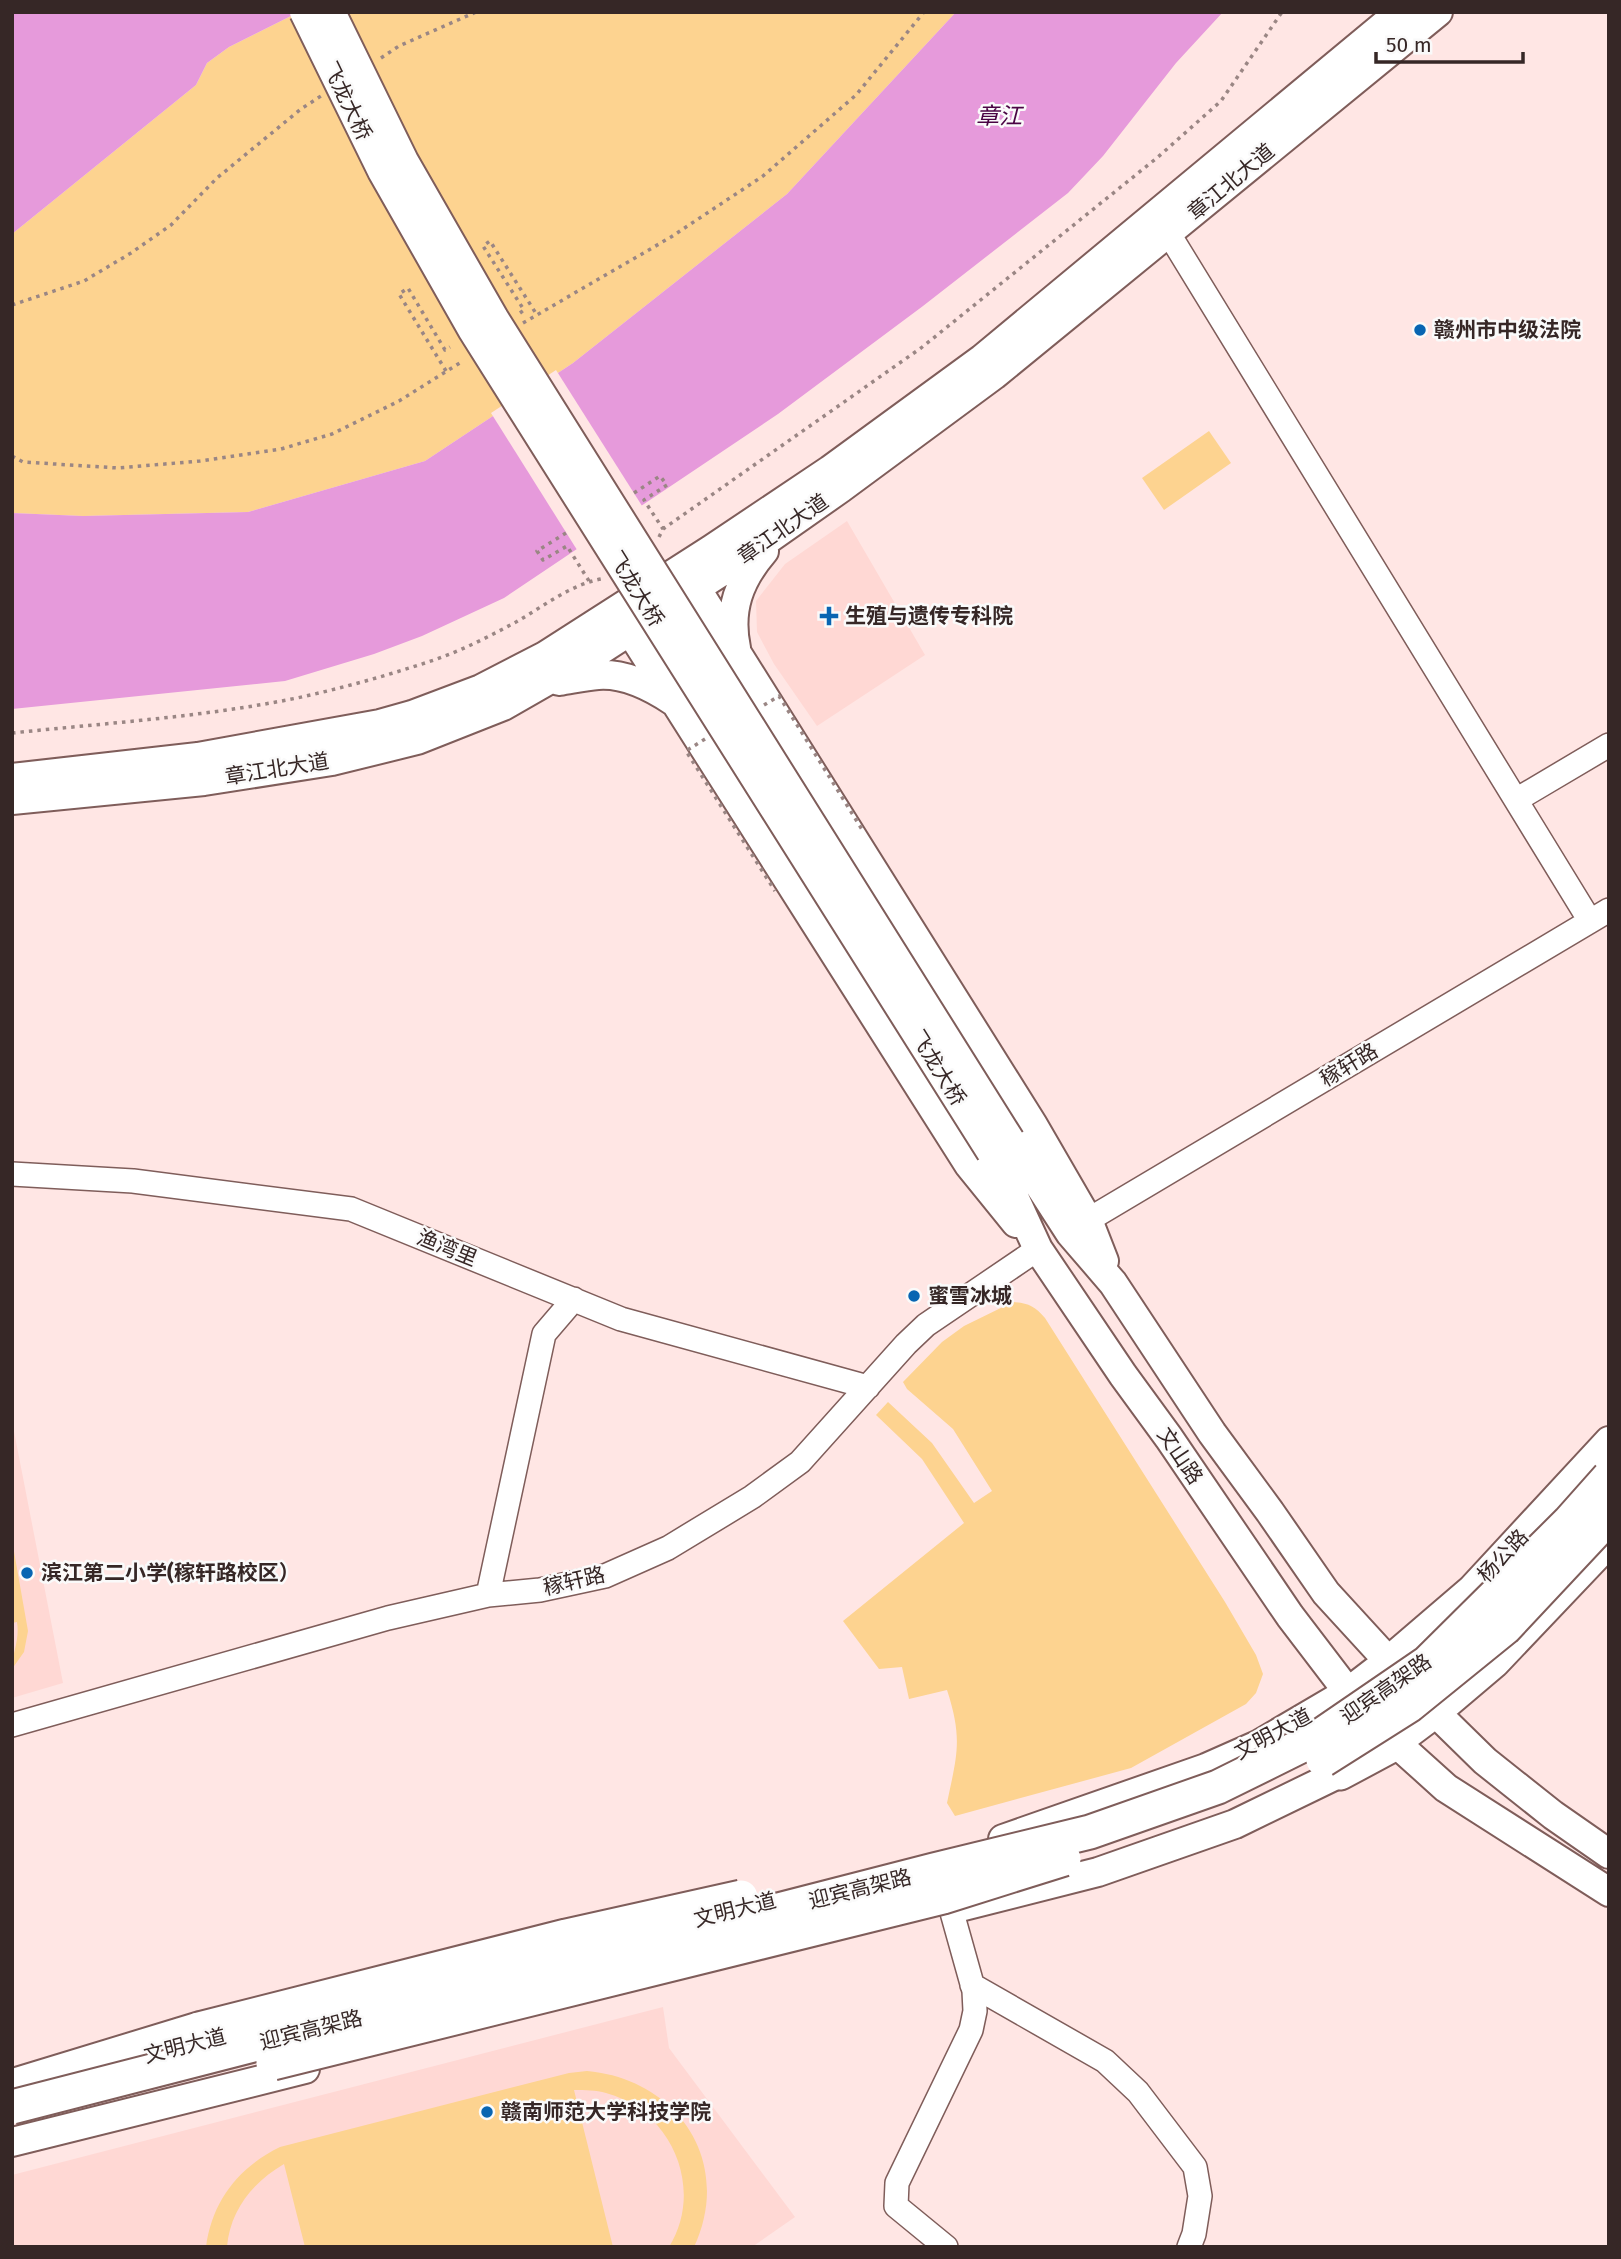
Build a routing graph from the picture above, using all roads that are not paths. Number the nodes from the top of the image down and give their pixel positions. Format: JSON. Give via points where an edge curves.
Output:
{"nodes":[{"id":1,"x":304,"y":12,"type":"edge"},
{"id":2,"x":331,"y":12,"type":"edge"},
{"id":3,"x":1400,"y":12,"type":"edge"},
{"id":4,"x":1437,"y":12,"type":"edge"},
{"id":5,"x":1169,"y":234,"type":"junction"},
{"id":6,"x":783,"y":528,"type":"junction"},
{"id":7,"x":689,"y":578,"type":"junction"},
{"id":8,"x":624,"y":621,"type":"junction"},
{"id":9,"x":737,"y":654,"type":"junction"},
{"id":10,"x":542,"y":684,"type":"junction"},
{"id":11,"x":676,"y":703,"type":"junction"},
{"id":12,"x":1609,"y":745,"type":"edge"},
{"id":13,"x":12,"y":778,"type":"edge"},
{"id":14,"x":12,"y":800,"type":"edge"},
{"id":15,"x":1516,"y":800,"type":"junction"},
{"id":16,"x":1599,"y":916,"type":"edge"},
{"id":17,"x":1000,"y":1146,"type":"junction"},
{"id":18,"x":12,"y":1174,"type":"edge"},
{"id":19,"x":1088,"y":1220,"type":"junction"},
{"id":20,"x":1038,"y":1249,"type":"junction"},
{"id":21,"x":1113,"y":1283,"type":"junction"},
{"id":22,"x":574,"y":1299,"type":"junction"},
{"id":23,"x":868,"y":1387,"type":"junction"},
{"id":24,"x":1609,"y":1441,"type":"edge"},
{"id":25,"x":1609,"y":1478,"type":"edge"},
{"id":26,"x":1609,"y":1517,"type":"edge"},
{"id":27,"x":1609,"y":1542,"type":"edge"},
{"id":28,"x":488,"y":1595,"type":"junction"},
{"id":29,"x":1387,"y":1662,"type":"junction"},
{"id":30,"x":1348,"y":1692,"type":"junction"},
{"id":31,"x":1436,"y":1713,"type":"junction"},
{"id":32,"x":12,"y":1725,"type":"edge"},
{"id":33,"x":1396,"y":1743,"type":"junction"},
{"id":34,"x":1340,"y":1773,"type":"joint"},
{"id":35,"x":1090,"y":1832,"type":"junction"},
{"id":36,"x":1609,"y":1854,"type":"edge"},
{"id":37,"x":1609,"y":1892,"type":"edge"},
{"id":38,"x":950,"y":1909,"type":"junction"},
{"id":39,"x":972,"y":1985,"type":"junction"},
{"id":40,"x":12,"y":2087,"type":"edge"},
{"id":41,"x":12,"y":2107,"type":"edge"},
{"id":42,"x":12,"y":2128,"type":"edge"},
{"id":43,"x":12,"y":2142,"type":"edge"},
{"id":44,"x":946,"y":2247,"type":"edge"},
{"id":45,"x":1189,"y":2247,"type":"edge"}],
"edges":[{"from":1,"to":17,"type":"main road","name":"飞龙大桥","bridge":true,"via":[[382,171],[473,331]]},
{"from":2,"to":17,"type":"main road","name":"飞龙大桥","bridge":true,"via":[[404,161],[494,318]]},
{"from":3,"to":7,"type":"main road","name":"章江北大道","via":[[982,359]]},
{"from":4,"to":5,"type":"main road","name":"章江北大道"},
{"from":5,"to":6,"type":"main road","name":"章江北大道","via":[[995,375]]},
{"from":5,"to":15,"type":"street"},
{"from":6,"to":7,"type":"main road","name":"章江北大道"},
{"from":6,"to":9,"type":"main road","via":[[739,590],[732,628]]},
{"from":7,"to":8,"type":"main road","name":"章江北大道"},
{"from":7,"to":9,"type":"main road"},
{"from":8,"to":10,"type":"main road","name":"章江北大道"},
{"from":8,"to":11,"type":"main road"},
{"from":8,"to":13,"type":"main road","name":"章江北大道","via":[[412,715],[198,757]]},
{"from":9,"to":19,"type":"main road"},
{"from":10,"to":11,"type":"main road","via":[[600,674],[616,676],[656,690]]},
{"from":10,"to":14,"type":"main road","name":"章江北大道","via":[[503,706],[417,740],[332,761],[204,781]]},
{"from":11,"to":20,"type":"main road","via":[[969,1165]]},
{"from":12,"to":15,"type":"street"},
{"from":15,"to":16,"type":"street"},
{"from":16,"to":19,"type":"street","name":"稼轩路"},
{"from":17,"to":20,"type":"main road","name":"文山路","via":[[1004,1175]]},
{"from":17,"to":21,"type":"main road","name":"文山路"},
{"from":18,"to":22,"type":"street","name":"渔湾里","via":[[133,1181],[351,1209]]},
{"from":19,"to":21,"type":"main road"},
{"from":20,"to":23,"type":"street","name":"稼轩路","via":[[926,1325]]},
{"from":20,"to":30,"type":"main road","name":"文山路","via":[[1290,1616]]},
{"from":21,"to":29,"type":"main road","name":"文山路","via":[[1326,1593]]},
{"from":22,"to":23,"type":"street","name":"渔湾里","via":[[621,1319]]},
{"from":22,"to":28,"type":"street","via":[[544,1334]]},
{"from":23,"to":28,"type":"street","name":"稼轩路","via":[[800,1462],[668,1548],[605,1576]]},
{"from":24,"to":29,"type":"main road","name":"杨公路","via":[[1471,1590]]},
{"from":25,"to":35,"type":"highway","name":"迎宾高架路","bridge":true,"via":[[1428,1662],[1392,1687],[1317,1738],[1218,1787]]},
{"from":26,"to":42,"type":"highway","name":"迎宾高架路","bridge":true,"via":[[1505,1628],[1410,1705],[1326,1758],[1227,1808],[943,1897]]},
{"from":27,"to":31,"type":"main road","via":[[1495,1663]]},
{"from":28,"to":32,"type":"street","name":"稼轩路","via":[[388,1618]]},
{"from":29,"to":30,"type":"main road","name":"文明大道"},
{"from":29,"to":31,"type":"main road"},
{"from":30,"to":33,"type":"main road","name":"文山路"},
{"from":30,"to":40,"type":"main road","name":"文明大道","via":[[1258,1745],[1206,1768],[938,1860]]},
{"from":31,"to":33,"type":"main road"},
{"from":31,"to":36,"type":"main road","via":[[1495,1769]]},
{"from":33,"to":34,"type":"highway"},
{"from":33,"to":37,"type":"main road","via":[[1447,1788]]},
{"from":34,"to":38,"type":"main road","via":[[1235,1824],[1098,1872]]},
{"from":35,"to":40,"type":"highway","bridge":true,"via":[[933,1854],[566,1936],[199,2029]]},
{"from":35,"to":41,"type":"highway","name":"迎宾高架路","bridge":true},
{"from":38,"to":39,"type":"street"},
{"from":38,"to":43,"type":"main road"},
{"from":39,"to":44,"type":"street","via":[[975,2011],[971,2030],[897,2183],[896,2206]]},
{"from":39,"to":45,"type":"street","via":[[1105,2060],[1138,2092],[1195,2167],[1200,2196]]}]}
